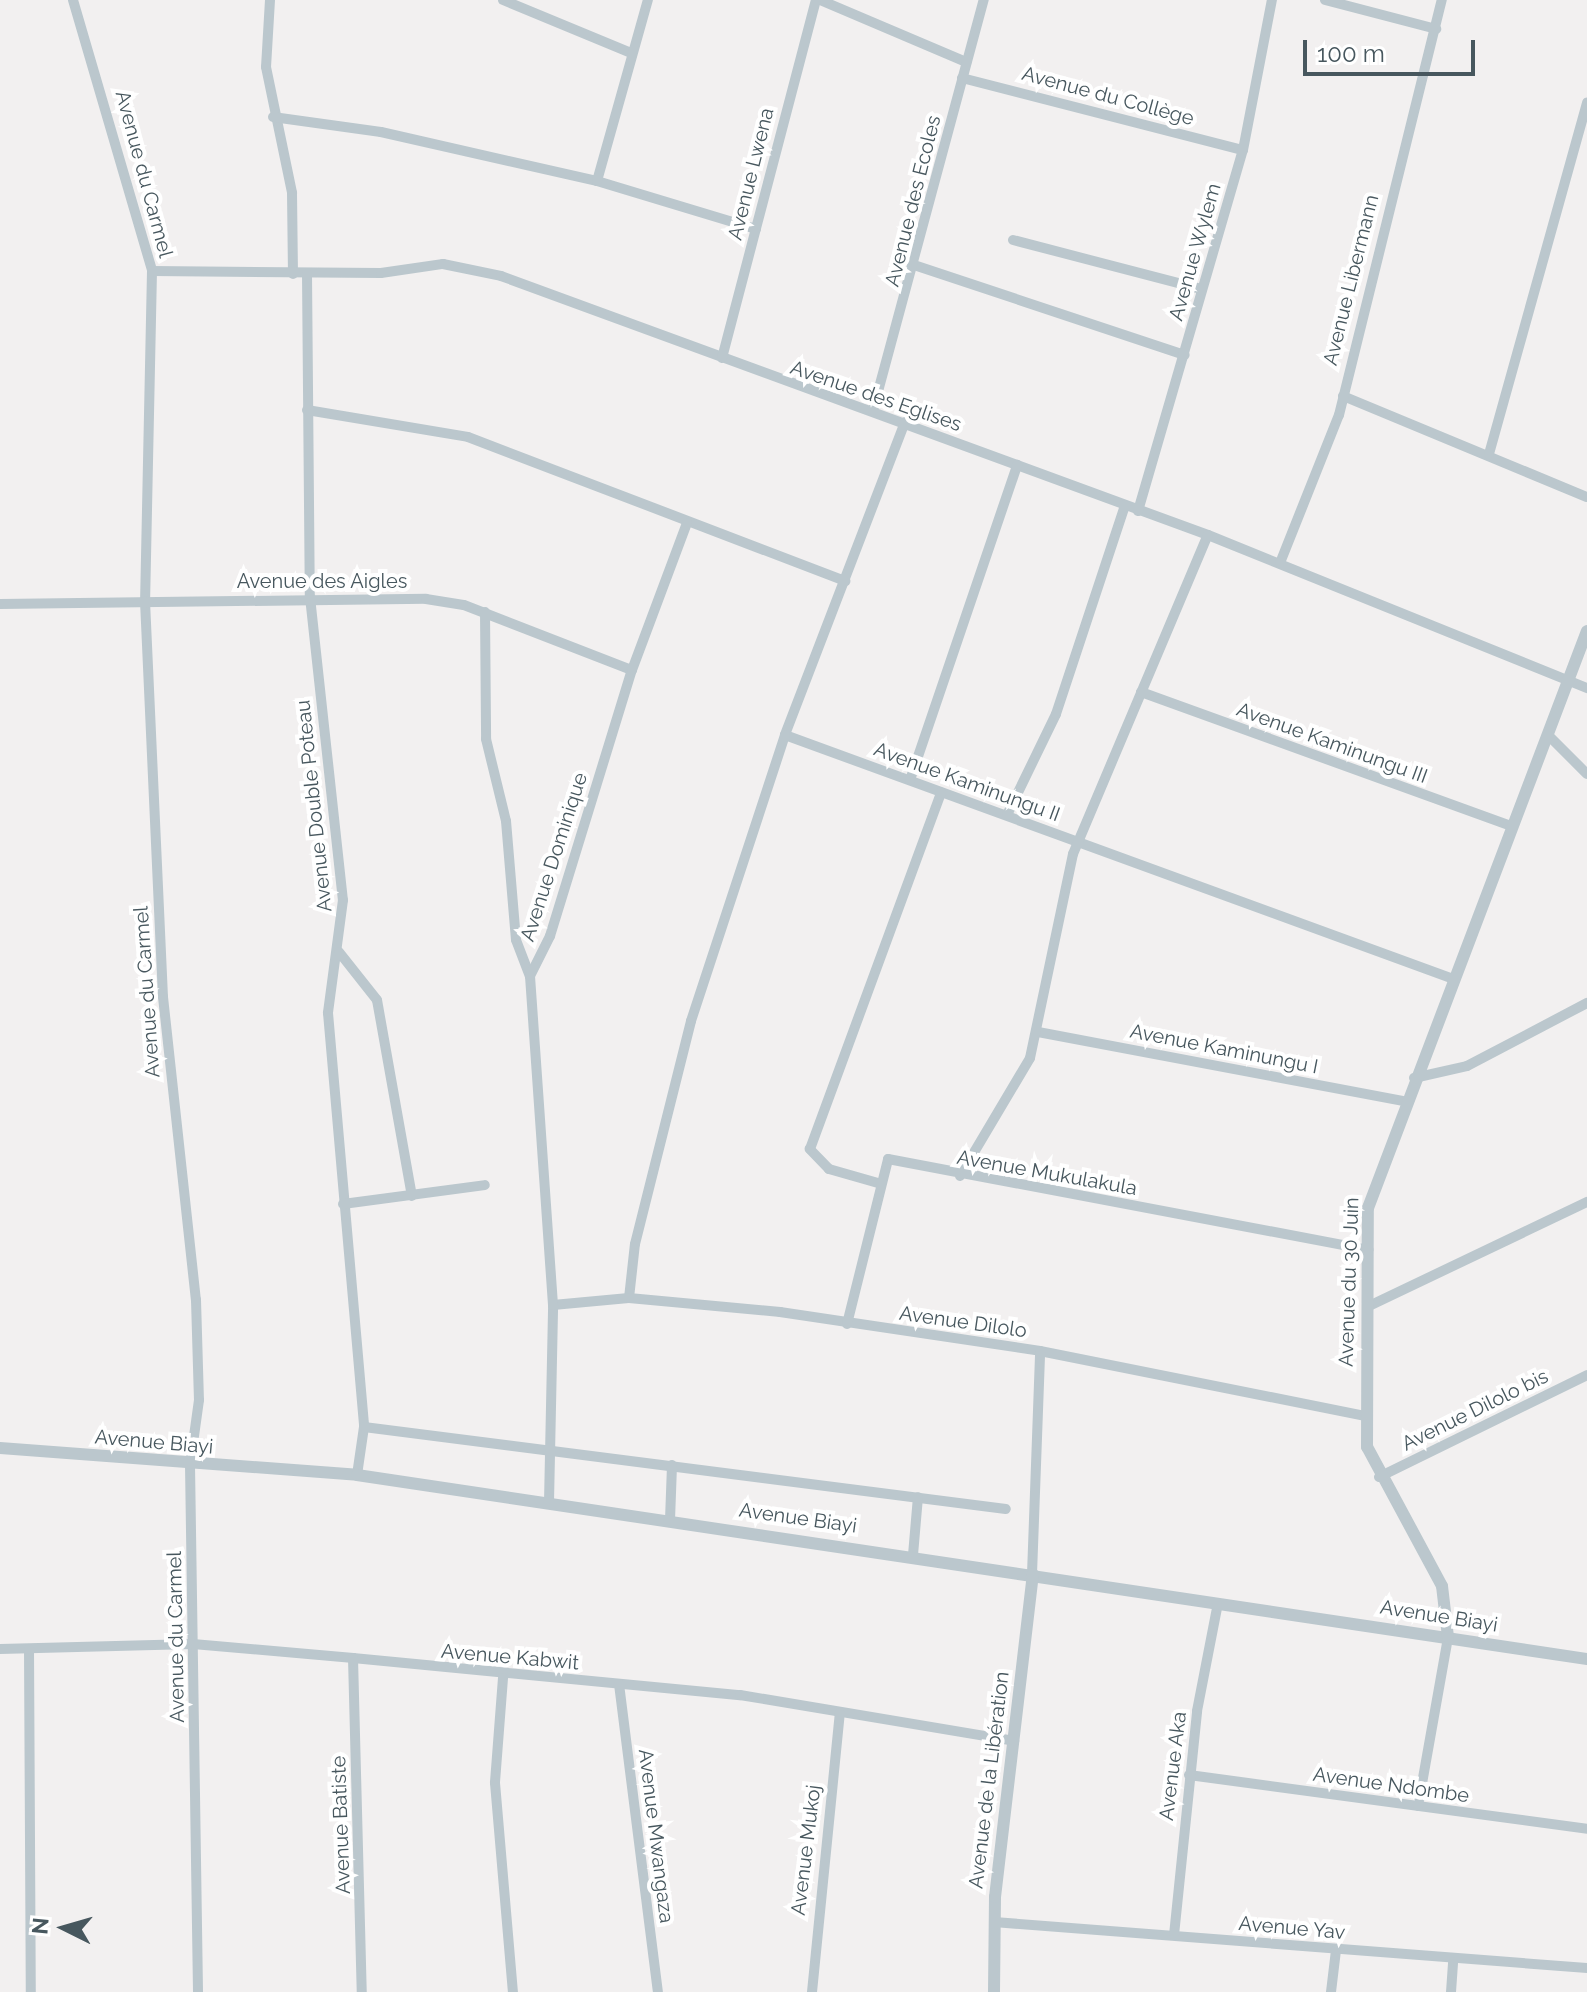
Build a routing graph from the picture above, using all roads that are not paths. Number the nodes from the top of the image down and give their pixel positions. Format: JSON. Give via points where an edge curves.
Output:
{"nodes":[{"id":1,"x":73,"y":0,"type":"edge"},
{"id":2,"x":270,"y":0,"type":"edge"},
{"id":3,"x":503,"y":0,"type":"edge"},
{"id":4,"x":648,"y":0,"type":"edge"},
{"id":5,"x":818,"y":0,"type":"edge"},
{"id":6,"x":984,"y":0,"type":"edge"},
{"id":7,"x":1272,"y":0,"type":"edge"},
{"id":8,"x":1325,"y":0,"type":"edge"},
{"id":9,"x":1442,"y":0,"type":"edge"},
{"id":10,"x":1436,"y":29,"type":"junction"},
{"id":11,"x":631,"y":53,"type":"junction"},
{"id":12,"x":966,"y":62,"type":"junction"},
{"id":13,"x":962,"y":78,"type":"junction"},
{"id":14,"x":1587,"y":105,"type":"edge"},
{"id":15,"x":273,"y":117,"type":"junction"},
{"id":16,"x":1243,"y":150,"type":"junction"},
{"id":17,"x":597,"y":181,"type":"junction"},
{"id":18,"x":756,"y":229,"type":"junction"},
{"id":19,"x":1013,"y":240,"type":"dead end"},
{"id":20,"x":917,"y":266,"type":"junction"},
{"id":21,"x":152,"y":271,"type":"junction"},
{"id":22,"x":293,"y":274,"type":"junction"},
{"id":23,"x":307,"y":274,"type":"junction"},
{"id":24,"x":1201,"y":289,"type":"junction"},
{"id":25,"x":1185,"y":355,"type":"junction"},
{"id":26,"x":722,"y":358,"type":"junction"},
{"id":27,"x":1343,"y":396,"type":"junction"},
{"id":28,"x":307,"y":410,"type":"junction"},
{"id":29,"x":873,"y":410,"type":"junction"},
{"id":30,"x":905,"y":422,"type":"junction"},
{"id":31,"x":1489,"y":454,"type":"junction"},
{"id":32,"x":1017,"y":465,"type":"junction"},
{"id":33,"x":1587,"y":497,"type":"edge"},
{"id":34,"x":1125,"y":505,"type":"junction"},
{"id":35,"x":1138,"y":511,"type":"junction"},
{"id":36,"x":687,"y":523,"type":"junction"},
{"id":37,"x":1208,"y":535,"type":"junction"},
{"id":38,"x":1280,"y":563,"type":"junction"},
{"id":39,"x":845,"y":581,"type":"junction"},
{"id":40,"x":310,"y":597,"type":"junction"},
{"id":41,"x":145,"y":601,"type":"junction"},
{"id":42,"x":0,"y":604,"type":"edge"},
{"id":43,"x":485,"y":612,"type":"junction"},
{"id":44,"x":1587,"y":631,"type":"edge"},
{"id":45,"x":632,"y":670,"type":"junction"},
{"id":46,"x":1567,"y":679,"type":"junction"},
{"id":47,"x":1587,"y":688,"type":"edge"},
{"id":48,"x":1141,"y":692,"type":"junction"},
{"id":49,"x":785,"y":735,"type":"junction"},
{"id":50,"x":1548,"y":735,"type":"junction"},
{"id":51,"x":1587,"y":774,"type":"edge"},
{"id":52,"x":910,"y":780,"type":"junction"},
{"id":53,"x":941,"y":792,"type":"junction"},
{"id":54,"x":1007,"y":815,"type":"junction"},
{"id":55,"x":1511,"y":826,"type":"junction"},
{"id":56,"x":1078,"y":842,"type":"junction"},
{"id":57,"x":339,"y":952,"type":"junction"},
{"id":58,"x":530,"y":976,"type":"junction"},
{"id":59,"x":1451,"y":978,"type":"junction"},
{"id":60,"x":1587,"y":1003,"type":"edge"},
{"id":61,"x":1038,"y":1032,"type":"junction"},
{"id":62,"x":1412,"y":1078,"type":"junction"},
{"id":63,"x":1403,"y":1101,"type":"junction"},
{"id":64,"x":960,"y":1176,"type":"junction"},
{"id":65,"x":878,"y":1183,"type":"junction"},
{"id":66,"x":485,"y":1185,"type":"dead end"},
{"id":67,"x":412,"y":1196,"type":"junction"},
{"id":68,"x":1587,"y":1202,"type":"edge"},
{"id":69,"x":343,"y":1204,"type":"junction"},
{"id":70,"x":1368,"y":1250,"type":"junction"},
{"id":71,"x":629,"y":1298,"type":"junction"},
{"id":72,"x":553,"y":1305,"type":"junction"},
{"id":73,"x":1369,"y":1306,"type":"junction"},
{"id":74,"x":847,"y":1324,"type":"junction"},
{"id":75,"x":1040,"y":1351,"type":"junction"},
{"id":76,"x":1587,"y":1375,"type":"edge"},
{"id":77,"x":1365,"y":1416,"type":"junction"},
{"id":78,"x":364,"y":1427,"type":"junction"},
{"id":79,"x":0,"y":1448,"type":"edge"},
{"id":80,"x":553,"y":1452,"type":"junction"},
{"id":81,"x":190,"y":1465,"type":"junction"},
{"id":82,"x":672,"y":1465,"type":"junction"},
{"id":83,"x":357,"y":1475,"type":"junction"},
{"id":84,"x":1379,"y":1477,"type":"junction"},
{"id":85,"x":918,"y":1497,"type":"junction"},
{"id":86,"x":549,"y":1502,"type":"junction"},
{"id":87,"x":1006,"y":1509,"type":"dead end"},
{"id":88,"x":670,"y":1520,"type":"junction"},
{"id":89,"x":913,"y":1555,"type":"junction"},
{"id":90,"x":1032,"y":1574,"type":"junction"},
{"id":91,"x":1218,"y":1603,"type":"junction"},
{"id":92,"x":1448,"y":1637,"type":"junction"},
{"id":93,"x":193,"y":1644,"type":"junction"},
{"id":94,"x":0,"y":1649,"type":"edge"},
{"id":95,"x":29,"y":1649,"type":"junction"},
{"id":96,"x":353,"y":1658,"type":"junction"},
{"id":97,"x":1587,"y":1659,"type":"edge"},
{"id":98,"x":503,"y":1678,"type":"junction"},
{"id":99,"x":619,"y":1684,"type":"junction"},
{"id":100,"x":840,"y":1713,"type":"junction"},
{"id":101,"x":1014,"y":1741,"type":"junction"},
{"id":102,"x":1189,"y":1775,"type":"junction"},
{"id":103,"x":1418,"y":1806,"type":"junction"},
{"id":104,"x":1587,"y":1829,"type":"edge"},
{"id":105,"x":994,"y":1922,"type":"junction"},
{"id":106,"x":1174,"y":1935,"type":"junction"},
{"id":107,"x":1336,"y":1950,"type":"junction"},
{"id":108,"x":1453,"y":1962,"type":"junction"},
{"id":109,"x":1587,"y":1968,"type":"edge"},
{"id":110,"x":31,"y":1992,"type":"edge"},
{"id":111,"x":198,"y":1992,"type":"edge"},
{"id":112,"x":362,"y":1992,"type":"edge"},
{"id":113,"x":513,"y":1992,"type":"edge"},
{"id":114,"x":658,"y":1992,"type":"edge"},
{"id":115,"x":812,"y":1992,"type":"edge"},
{"id":116,"x":994,"y":1992,"type":"edge"},
{"id":117,"x":1331,"y":1992,"type":"edge"},
{"id":118,"x":1451,"y":1992,"type":"edge"}],
"edges":[{"from":1,"to":21,"type":"street","name":"Avenue du Carmel"},
{"from":2,"to":15,"type":"street","via":[[266,67]]},
{"from":3,"to":11,"type":"street"},
{"from":4,"to":11,"type":"street"},
{"from":5,"to":12,"type":"street"},
{"from":5,"to":18,"type":"street","name":"Avenue Lwena"},
{"from":6,"to":12,"type":"street","name":"Avenue des Ecoles"},
{"from":7,"to":16,"type":"street","name":"Avenue Wylem"},
{"from":8,"to":10,"type":"street"},
{"from":9,"to":10,"type":"street","name":"Avenue Libermann"},
{"from":10,"to":27,"type":"street","name":"Avenue Libermann"},
{"from":11,"to":17,"type":"street"},
{"from":12,"to":13,"type":"street","name":"Avenue des Ecoles"},
{"from":13,"to":16,"type":"street","name":"Avenue du Collège"},
{"from":13,"to":20,"type":"street","name":"Avenue des Ecoles"},
{"from":14,"to":31,"type":"street"},
{"from":15,"to":17,"type":"street","via":[[381,132]]},
{"from":15,"to":22,"type":"street","via":[[292,193]]},
{"from":16,"to":24,"type":"street","name":"Avenue Wylem"},
{"from":17,"to":18,"type":"street"},
{"from":18,"to":26,"type":"street","name":"Avenue Lwena"},
{"from":19,"to":24,"type":"street"},
{"from":20,"to":25,"type":"street"},
{"from":20,"to":29,"type":"street","name":"Avenue des Ecoles"},
{"from":21,"to":22,"type":"street","name":"Avenue des Eglises"},
{"from":21,"to":41,"type":"street","name":"Avenue du Carmel"},
{"from":22,"to":23,"type":"street","name":"Avenue des Eglises"},
{"from":23,"to":26,"type":"street","name":"Avenue des Eglises","via":[[461,265]]},
{"from":23,"to":28,"type":"street","name":"Avenue Double Poteau"},
{"from":24,"to":25,"type":"street","name":"Avenue Wylem"},
{"from":25,"to":35,"type":"street","name":"Avenue Wylem"},
{"from":26,"to":29,"type":"street","name":"Avenue des Eglises"},
{"from":27,"to":31,"type":"street"},
{"from":27,"to":38,"type":"street","name":"Avenue Libermann"},
{"from":28,"to":36,"type":"street","via":[[468,437]]},
{"from":28,"to":40,"type":"street","name":"Avenue Double Poteau"},
{"from":29,"to":30,"type":"street","name":"Avenue des Eglises"},
{"from":30,"to":32,"type":"street","name":"Avenue des Eglises"},
{"from":30,"to":39,"type":"street"},
{"from":31,"to":33,"type":"street"},
{"from":32,"to":34,"type":"street","name":"Avenue des Eglises"},
{"from":32,"to":52,"type":"street"},
{"from":34,"to":35,"type":"street","name":"Avenue des Eglises"},
{"from":34,"to":54,"type":"street","via":[[1056,714]]},
{"from":35,"to":37,"type":"street","name":"Avenue des Eglises"},
{"from":36,"to":39,"type":"street"},
{"from":36,"to":45,"type":"street","name":"Avenue Dominique"},
{"from":37,"to":38,"type":"street","name":"Avenue des Eglises"},
{"from":37,"to":48,"type":"street"},
{"from":38,"to":46,"type":"street","name":"Avenue des Eglises"},
{"from":39,"to":49,"type":"street"},
{"from":40,"to":41,"type":"street","name":"Avenue des Aigles"},
{"from":40,"to":43,"type":"street","name":"Avenue des Aigles","via":[[426,599]]},
{"from":40,"to":57,"type":"street","name":"Avenue Double Poteau","via":[[343,900]]},
{"from":41,"to":42,"type":"street","name":"Avenue des Aigles"},
{"from":41,"to":81,"type":"street","name":"Avenue du Carmel","via":[[163,997],[196,1300],[199,1400]]},
{"from":43,"to":45,"type":"street","name":"Avenue des Aigles"},
{"from":43,"to":58,"type":"street","via":[[486,739],[506,821],[516,940]]},
{"from":44,"to":46,"type":"street","name":"Avenue du 30 Juin"},
{"from":45,"to":58,"type":"street","name":"Avenue Dominique","via":[[550,936]]},
{"from":46,"to":47,"type":"street","name":"Avenue des Eglises"},
{"from":46,"to":50,"type":"street","name":"Avenue du 30 Juin"},
{"from":48,"to":55,"type":"street","name":"Avenue Kaminungu III"},
{"from":48,"to":56,"type":"street"},
{"from":49,"to":52,"type":"street","name":"Avenue Kaminungu II"},
{"from":49,"to":71,"type":"street","via":[[696,1001],[635,1244]]},
{"from":50,"to":51,"type":"street"},
{"from":50,"to":55,"type":"street","name":"Avenue du 30 Juin"},
{"from":52,"to":53,"type":"street","name":"Avenue Kaminungu II"},
{"from":53,"to":54,"type":"street","name":"Avenue Kaminungu II"},
{"from":53,"to":65,"type":"street","via":[[810,1149],[829,1169]]},
{"from":54,"to":56,"type":"street","name":"Avenue Kaminungu II"},
{"from":55,"to":59,"type":"street","name":"Avenue du 30 Juin"},
{"from":56,"to":59,"type":"street","name":"Avenue Kaminungu II"},
{"from":56,"to":61,"type":"street"},
{"from":57,"to":67,"type":"street","via":[[377,1000]]},
{"from":57,"to":69,"type":"street","name":"Avenue Double Poteau","via":[[328,1013]]},
{"from":58,"to":72,"type":"street"},
{"from":59,"to":62,"type":"street","name":"Avenue du 30 Juin"},
{"from":60,"to":62,"type":"street","via":[[1467,1066]]},
{"from":61,"to":63,"type":"street","name":"Avenue Kaminungu I"},
{"from":61,"to":64,"type":"street","via":[[1024,1072]]},
{"from":62,"to":63,"type":"street","name":"Avenue du 30 Juin"},
{"from":63,"to":70,"type":"street","name":"Avenue du 30 Juin","via":[[1371,1192]]},
{"from":64,"to":65,"type":"street","name":"Avenue Mukulakula","via":[[888,1159]]},
{"from":64,"to":70,"type":"street","name":"Avenue Mukulakula"},
{"from":65,"to":74,"type":"street"},
{"from":66,"to":67,"type":"street"},
{"from":67,"to":69,"type":"street"},
{"from":68,"to":73,"type":"street"},
{"from":69,"to":78,"type":"street","name":"Avenue Double Poteau"},
{"from":70,"to":73,"type":"street","name":"Avenue du 30 Juin"},
{"from":71,"to":72,"type":"street","name":"Avenue Dilolo"},
{"from":71,"to":74,"type":"street","name":"Avenue Dilolo"},
{"from":72,"to":80,"type":"street"},
{"from":73,"to":77,"type":"street","name":"Avenue du 30 Juin"},
{"from":74,"to":75,"type":"street","name":"Avenue Dilolo"},
{"from":75,"to":77,"type":"street","name":"Avenue Dilolo"},
{"from":75,"to":90,"type":"street"},
{"from":76,"to":84,"type":"street","name":"Avenue Dilolo bis"},
{"from":77,"to":84,"type":"street","name":"Avenue du 30 Juin"},
{"from":78,"to":80,"type":"street"},
{"from":78,"to":83,"type":"street","name":"Avenue Double Poteau"},
{"from":79,"to":81,"type":"street","name":"Avenue Biayi"},
{"from":80,"to":82,"type":"street"},
{"from":80,"to":86,"type":"street"},
{"from":81,"to":83,"type":"street","name":"Avenue Biayi"},
{"from":81,"to":93,"type":"street","name":"Avenue du Carmel"},
{"from":82,"to":85,"type":"street"},
{"from":82,"to":88,"type":"street"},
{"from":83,"to":86,"type":"street","name":"Avenue Biayi"},
{"from":84,"to":92,"type":"street","name":"Avenue du 30 Juin","via":[[1442,1586]]},
{"from":85,"to":87,"type":"street"},
{"from":85,"to":89,"type":"street"},
{"from":86,"to":88,"type":"street","name":"Avenue Biayi"},
{"from":88,"to":89,"type":"street","name":"Avenue Biayi"},
{"from":89,"to":90,"type":"street","name":"Avenue Biayi"},
{"from":90,"to":91,"type":"street","name":"Avenue Biayi"},
{"from":90,"to":101,"type":"street","name":"Avenue de la Libération"},
{"from":91,"to":92,"type":"street","name":"Avenue Biayi"},
{"from":91,"to":102,"type":"street","name":"Avenue Aka"},
{"from":92,"to":97,"type":"street","name":"Avenue Biayi"},
{"from":92,"to":103,"type":"street","name":"Avenue du 30 Juin"},
{"from":93,"to":95,"type":"street","name":"Avenue Kabwit"},
{"from":93,"to":96,"type":"street","name":"Avenue Kabwit"},
{"from":93,"to":111,"type":"street","name":"Avenue du Carmel"},
{"from":94,"to":95,"type":"street","name":"Avenue Kabwit"},
{"from":95,"to":110,"type":"street"},
{"from":96,"to":98,"type":"street","name":"Avenue Kabwit"},
{"from":96,"to":112,"type":"street","name":"Avenue Batiste"},
{"from":98,"to":99,"type":"street","name":"Avenue Kabwit"},
{"from":98,"to":113,"type":"street","via":[[495,1797]]},
{"from":99,"to":100,"type":"street","name":"Avenue Kabwit"},
{"from":99,"to":114,"type":"street","name":"Avenue Mwangaza"},
{"from":100,"to":101,"type":"street","name":"Avenue Kabwit"},
{"from":100,"to":115,"type":"street","name":"Avenue Mukoj"},
{"from":101,"to":105,"type":"street","name":"Avenue de la Libération"},
{"from":102,"to":103,"type":"street","name":"Avenue Ndombe"},
{"from":102,"to":106,"type":"street","name":"Avenue Aka"},
{"from":103,"to":104,"type":"street","name":"Avenue Ndombe"},
{"from":105,"to":106,"type":"street","name":"Avenue Yav"},
{"from":105,"to":116,"type":"street","name":"Avenue de la Libération"},
{"from":106,"to":107,"type":"street","name":"Avenue Yav"},
{"from":107,"to":108,"type":"street","name":"Avenue Yav"},
{"from":107,"to":117,"type":"street"},
{"from":108,"to":109,"type":"street","name":"Avenue Yav"},
{"from":108,"to":118,"type":"street"}]}
